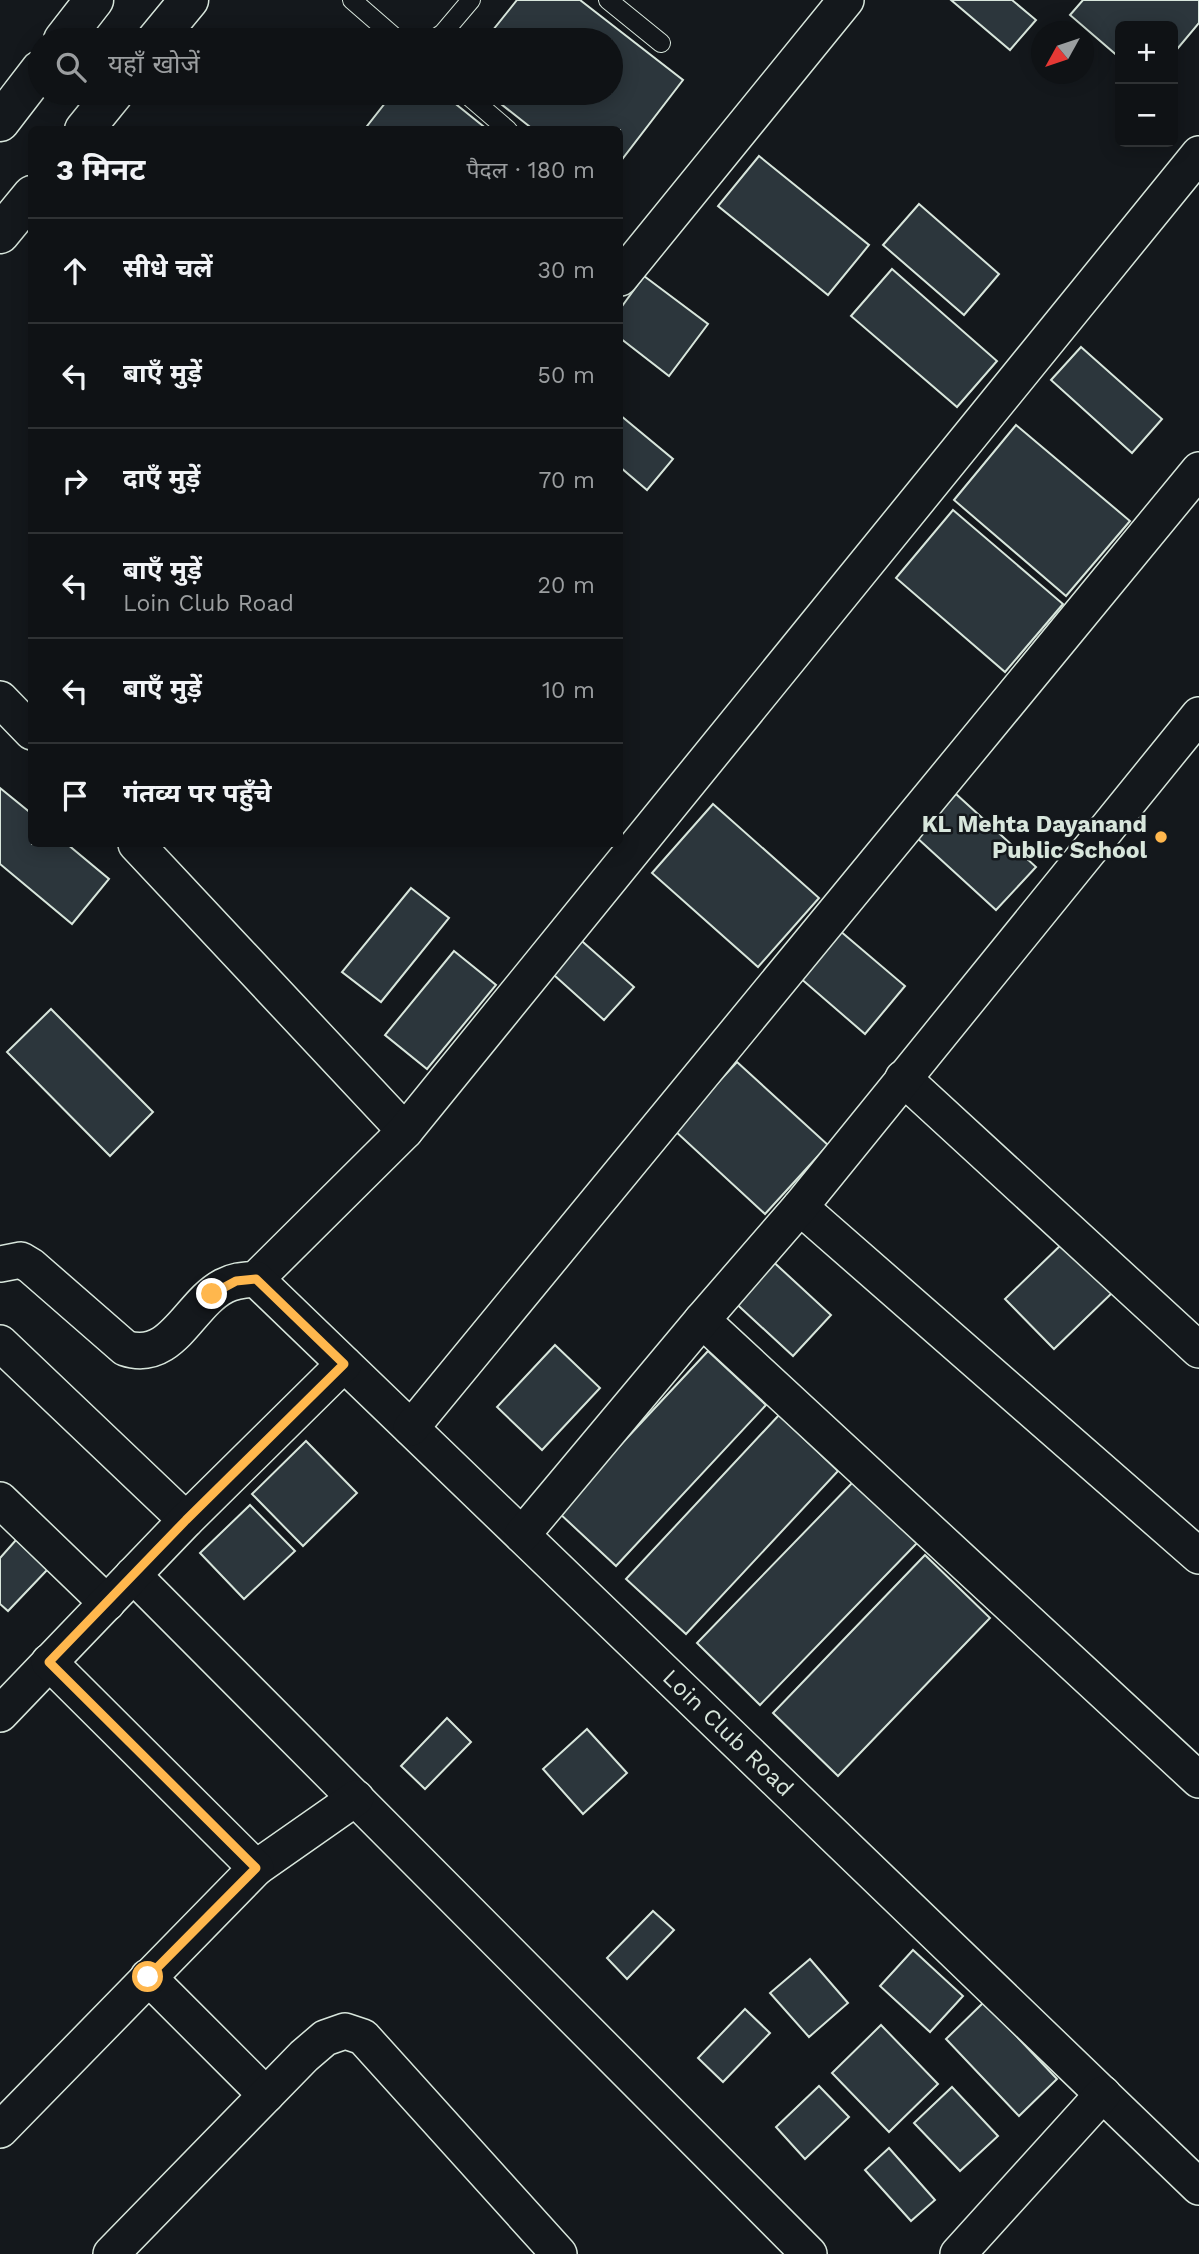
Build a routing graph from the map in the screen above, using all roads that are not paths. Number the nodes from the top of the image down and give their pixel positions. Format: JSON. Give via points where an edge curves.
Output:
{"nodes":[{"id":1,"x":94,"y":0,"type":"edge"},
{"id":2,"x":189,"y":0,"type":"edge"},
{"id":3,"x":352,"y":0,"type":"edge"},
{"id":4,"x":471,"y":0,"type":"edge"},
{"id":5,"x":608,"y":0,"type":"edge"},
{"id":6,"x":846,"y":0,"type":"edge"},
{"id":7,"x":72,"y":28,"type":"edge"},
{"id":8,"x":166,"y":28,"type":"edge"},
{"id":9,"x":384,"y":28,"type":"edge"},
{"id":10,"x":447,"y":28,"type":"edge"},
{"id":11,"x":661,"y":43,"type":"dead end"},
{"id":12,"x":28,"y":86,"type":"edge"},
{"id":13,"x":104,"y":105,"type":"edge"},
{"id":14,"x":479,"y":105,"type":"edge"},
{"id":15,"x":0,"y":122,"type":"edge"},
{"id":16,"x":87,"y":126,"type":"edge"},
{"id":17,"x":503,"y":126,"type":"edge"},
{"id":18,"x":1199,"y":154,"type":"edge"},
{"id":19,"x":28,"y":200,"type":"edge"},
{"id":20,"x":0,"y":234,"type":"edge"},
{"id":21,"x":623,"y":274,"type":"edge"},
{"id":22,"x":1199,"y":470,"type":"edge"},
{"id":23,"x":0,"y":699,"type":"edge"},
{"id":24,"x":1199,"y":715,"type":"edge"},
{"id":25,"x":28,"y":728,"type":"edge"},
{"id":26,"x":146,"y":847,"type":"edge"},
{"id":27,"x":903,"y":1078,"type":"junction"},
{"id":28,"x":405,"y":1131,"type":"junction"},
{"id":29,"x":800,"y":1207,"type":"junction"},
{"id":30,"x":0,"y":1264,"type":"edge"},
{"id":31,"x":256,"y":1279,"type":"junction"},
{"id":32,"x":702,"y":1320,"type":"junction"},
{"id":33,"x":0,"y":1343,"type":"edge"},
{"id":34,"x":1199,"y":1350,"type":"edge"},
{"id":35,"x":344,"y":1364,"type":"junction"},
{"id":36,"x":411,"y":1428,"type":"junction"},
{"id":37,"x":0,"y":1500,"type":"edge"},
{"id":38,"x":186,"y":1520,"type":"junction"},
{"id":39,"x":522,"y":1535,"type":"junction"},
{"id":40,"x":1199,"y":1556,"type":"edge"},
{"id":41,"x":133,"y":1575,"type":"junction"},
{"id":42,"x":107,"y":1603,"type":"junction"},
{"id":43,"x":49,"y":1662,"type":"junction"},
{"id":44,"x":0,"y":1714,"type":"edge"},
{"id":45,"x":1199,"y":1780,"type":"edge"},
{"id":46,"x":356,"y":1798,"type":"junction"},
{"id":47,"x":256,"y":1868,"type":"junction"},
{"id":48,"x":148,"y":1977,"type":"junction"},
{"id":49,"x":1103,"y":2094,"type":"junction"},
{"id":50,"x":266,"y":2095,"type":"junction"},
{"id":51,"x":0,"y":2130,"type":"edge"},
{"id":52,"x":1199,"y":2187,"type":"edge"},
{"id":53,"x":111,"y":2254,"type":"edge"},
{"id":54,"x":559,"y":2254,"type":"edge"},
{"id":55,"x":809,"y":2254,"type":"edge"},
{"id":56,"x":958,"y":2254,"type":"edge"}],
"edges":[{"from":1,"to":7,"type":"street"},
{"from":2,"to":8,"type":"street"},
{"from":3,"to":9,"type":"lane"},
{"from":4,"to":10,"type":"lane"},
{"from":5,"to":11,"type":"lane"},
{"from":6,"to":21,"type":"street"},
{"from":12,"to":15,"type":"street"},
{"from":13,"to":16,"type":"street"},
{"from":14,"to":17,"type":"lane"},
{"from":18,"to":28,"type":"street"},
{"from":19,"to":20,"type":"street"},
{"from":22,"to":36,"type":"street"},
{"from":23,"to":25,"type":"street"},
{"from":24,"to":27,"type":"street"},
{"from":26,"to":28,"type":"street"},
{"from":27,"to":29,"type":"street"},
{"from":27,"to":34,"type":"street"},
{"from":28,"to":31,"type":"street"},
{"from":29,"to":32,"type":"street"},
{"from":29,"to":40,"type":"street"},
{"from":30,"to":31,"type":"street","via":[[21,1260],[31,1266],[125,1348],[139,1353],[167,1341],[224,1286]]},
{"from":31,"to":35,"type":"street","name":"Loin Club Road"},
{"from":32,"to":39,"type":"street"},
{"from":32,"to":45,"type":"street"},
{"from":33,"to":38,"type":"street"},
{"from":35,"to":36,"type":"street","name":"Loin Club Road"},
{"from":35,"to":38,"type":"street"},
{"from":36,"to":39,"type":"street","name":"Loin Club Road"},
{"from":37,"to":42,"type":"street"},
{"from":38,"to":41,"type":"street"},
{"from":39,"to":49,"type":"street","name":"Loin Club Road"},
{"from":41,"to":42,"type":"street"},
{"from":41,"to":46,"type":"street"},
{"from":42,"to":43,"type":"street"},
{"from":43,"to":44,"type":"street"},
{"from":43,"to":47,"type":"street"},
{"from":46,"to":47,"type":"street"},
{"from":46,"to":55,"type":"street"},
{"from":47,"to":48,"type":"street"},
{"from":48,"to":50,"type":"street"},
{"from":48,"to":51,"type":"street"},
{"from":49,"to":52,"type":"street","name":"Loin Club Road"},
{"from":49,"to":56,"type":"street"},
{"from":50,"to":53,"type":"street"},
{"from":50,"to":54,"type":"street","via":[[325,2038],[345,2031],[363,2037]]}]}
